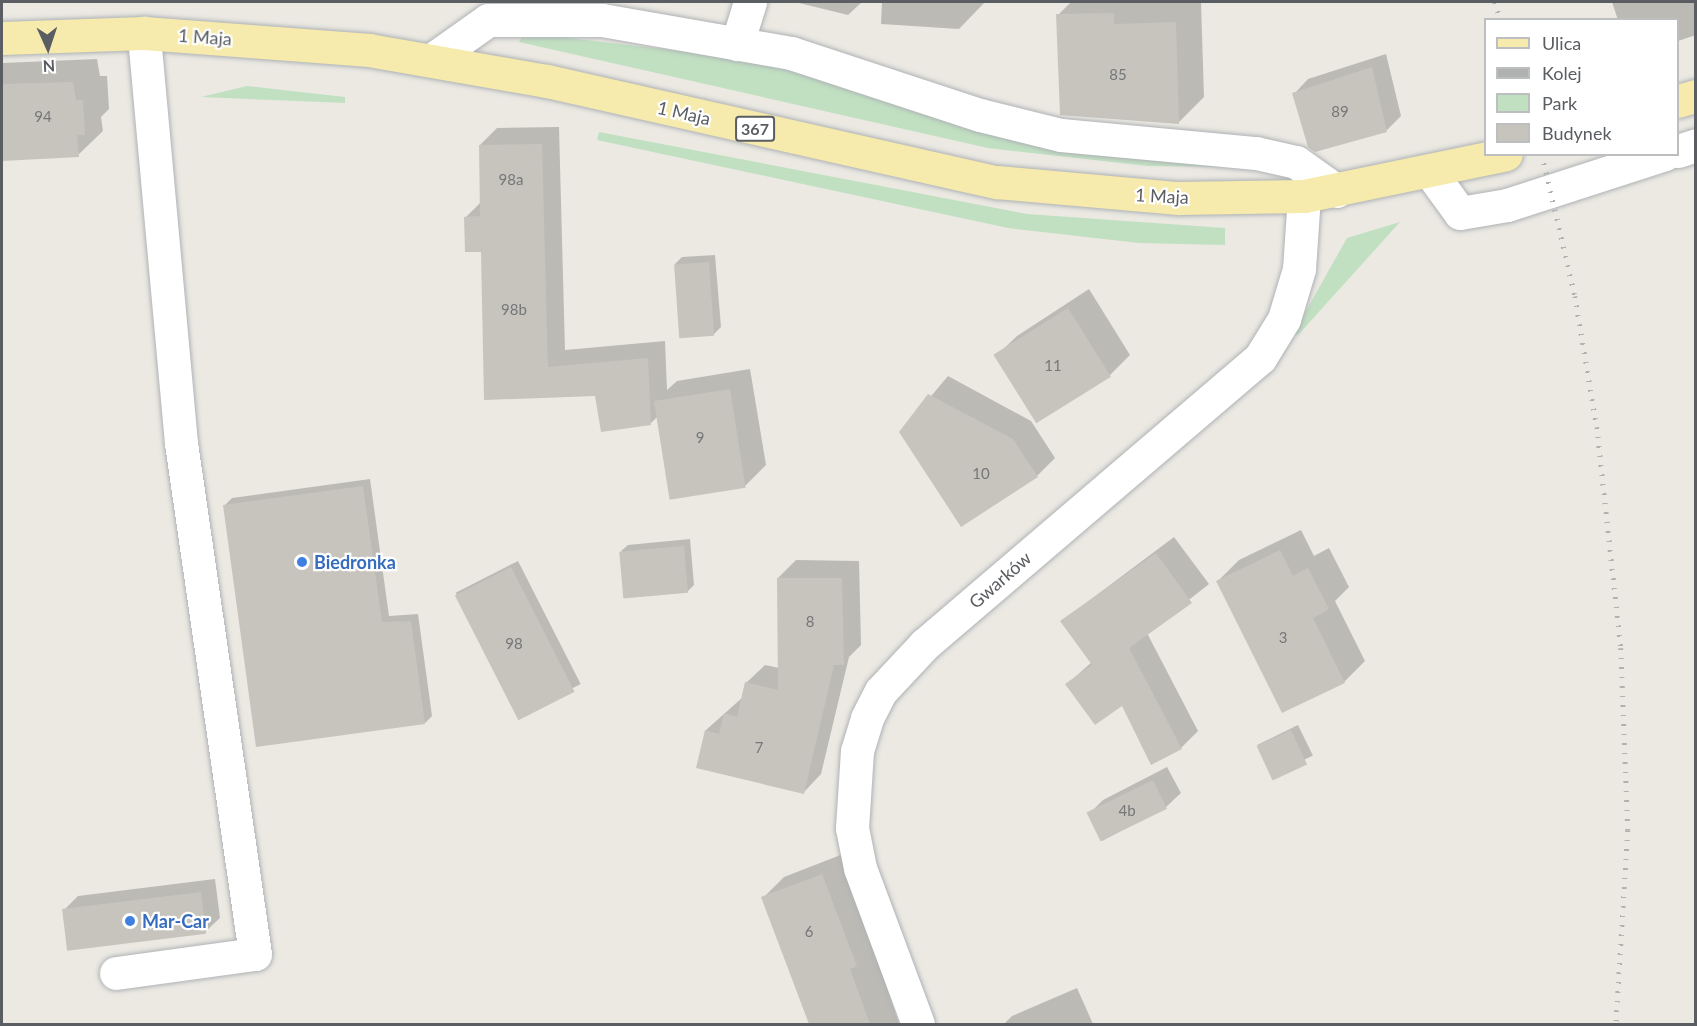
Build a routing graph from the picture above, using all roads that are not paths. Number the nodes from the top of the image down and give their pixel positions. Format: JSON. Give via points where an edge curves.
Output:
{"nodes":[{"id":1,"x":750,"y":2,"type":"edge"},
{"id":2,"x":144,"y":33,"type":"junction"},
{"id":3,"x":2,"y":38,"type":"edge"},
{"id":4,"x":737,"y":44,"type":"junction"},
{"id":5,"x":433,"y":59,"type":"junction"},
{"id":6,"x":1695,"y":96,"type":"edge"},
{"id":7,"x":1679,"y":100,"type":"edge"},
{"id":8,"x":1695,"y":145,"type":"edge"},
{"id":9,"x":1679,"y":150,"type":"edge"},
{"id":10,"x":1498,"y":156,"type":"edge"},
{"id":11,"x":1659,"y":156,"type":"edge"},
{"id":12,"x":1431,"y":173,"type":"junction"},
{"id":13,"x":1336,"y":191,"type":"junction"},
{"id":14,"x":1304,"y":196,"type":"junction"},
{"id":15,"x":116,"y":973,"type":"dead end"},
{"id":16,"x":918,"y":1024,"type":"edge"}],
"edges":[{"from":1,"to":4,"type":"street"},
{"from":2,"to":3,"type":"main road","name":"1 Maja","number":"367"},
{"from":2,"to":5,"type":"main road","name":"1 Maja","number":"367"},
{"from":2,"to":15,"type":"street","via":[[181,444],[255,954]]},
{"from":4,"to":5,"type":"street","via":[[602,20],[488,20]]},
{"from":4,"to":13,"type":"street","via":[[791,53],[980,115],[1061,135],[1256,153],[1296,162]]},
{"from":5,"to":14,"type":"main road","name":"1 Maja","number":"367","via":[[997,182],[1178,198]]},
{"from":6,"to":7,"type":"main road"},
{"from":8,"to":9,"type":"street"},
{"from":10,"to":12,"type":"main road","name":"1 Maja","number":"367"},
{"from":11,"to":12,"type":"street","via":[[1507,205],[1460,213]]},
{"from":12,"to":13,"type":"main road","name":"1 Maja","number":"367"},
{"from":13,"to":14,"type":"main road","name":"1 Maja","number":"367"},
{"from":14,"to":16,"type":"street","name":"Gwarków","via":[[1299,269],[1284,319],[1260,358],[925,644],[881,691],[867,718],[857,751],[852,828],[860,868]]}]}
